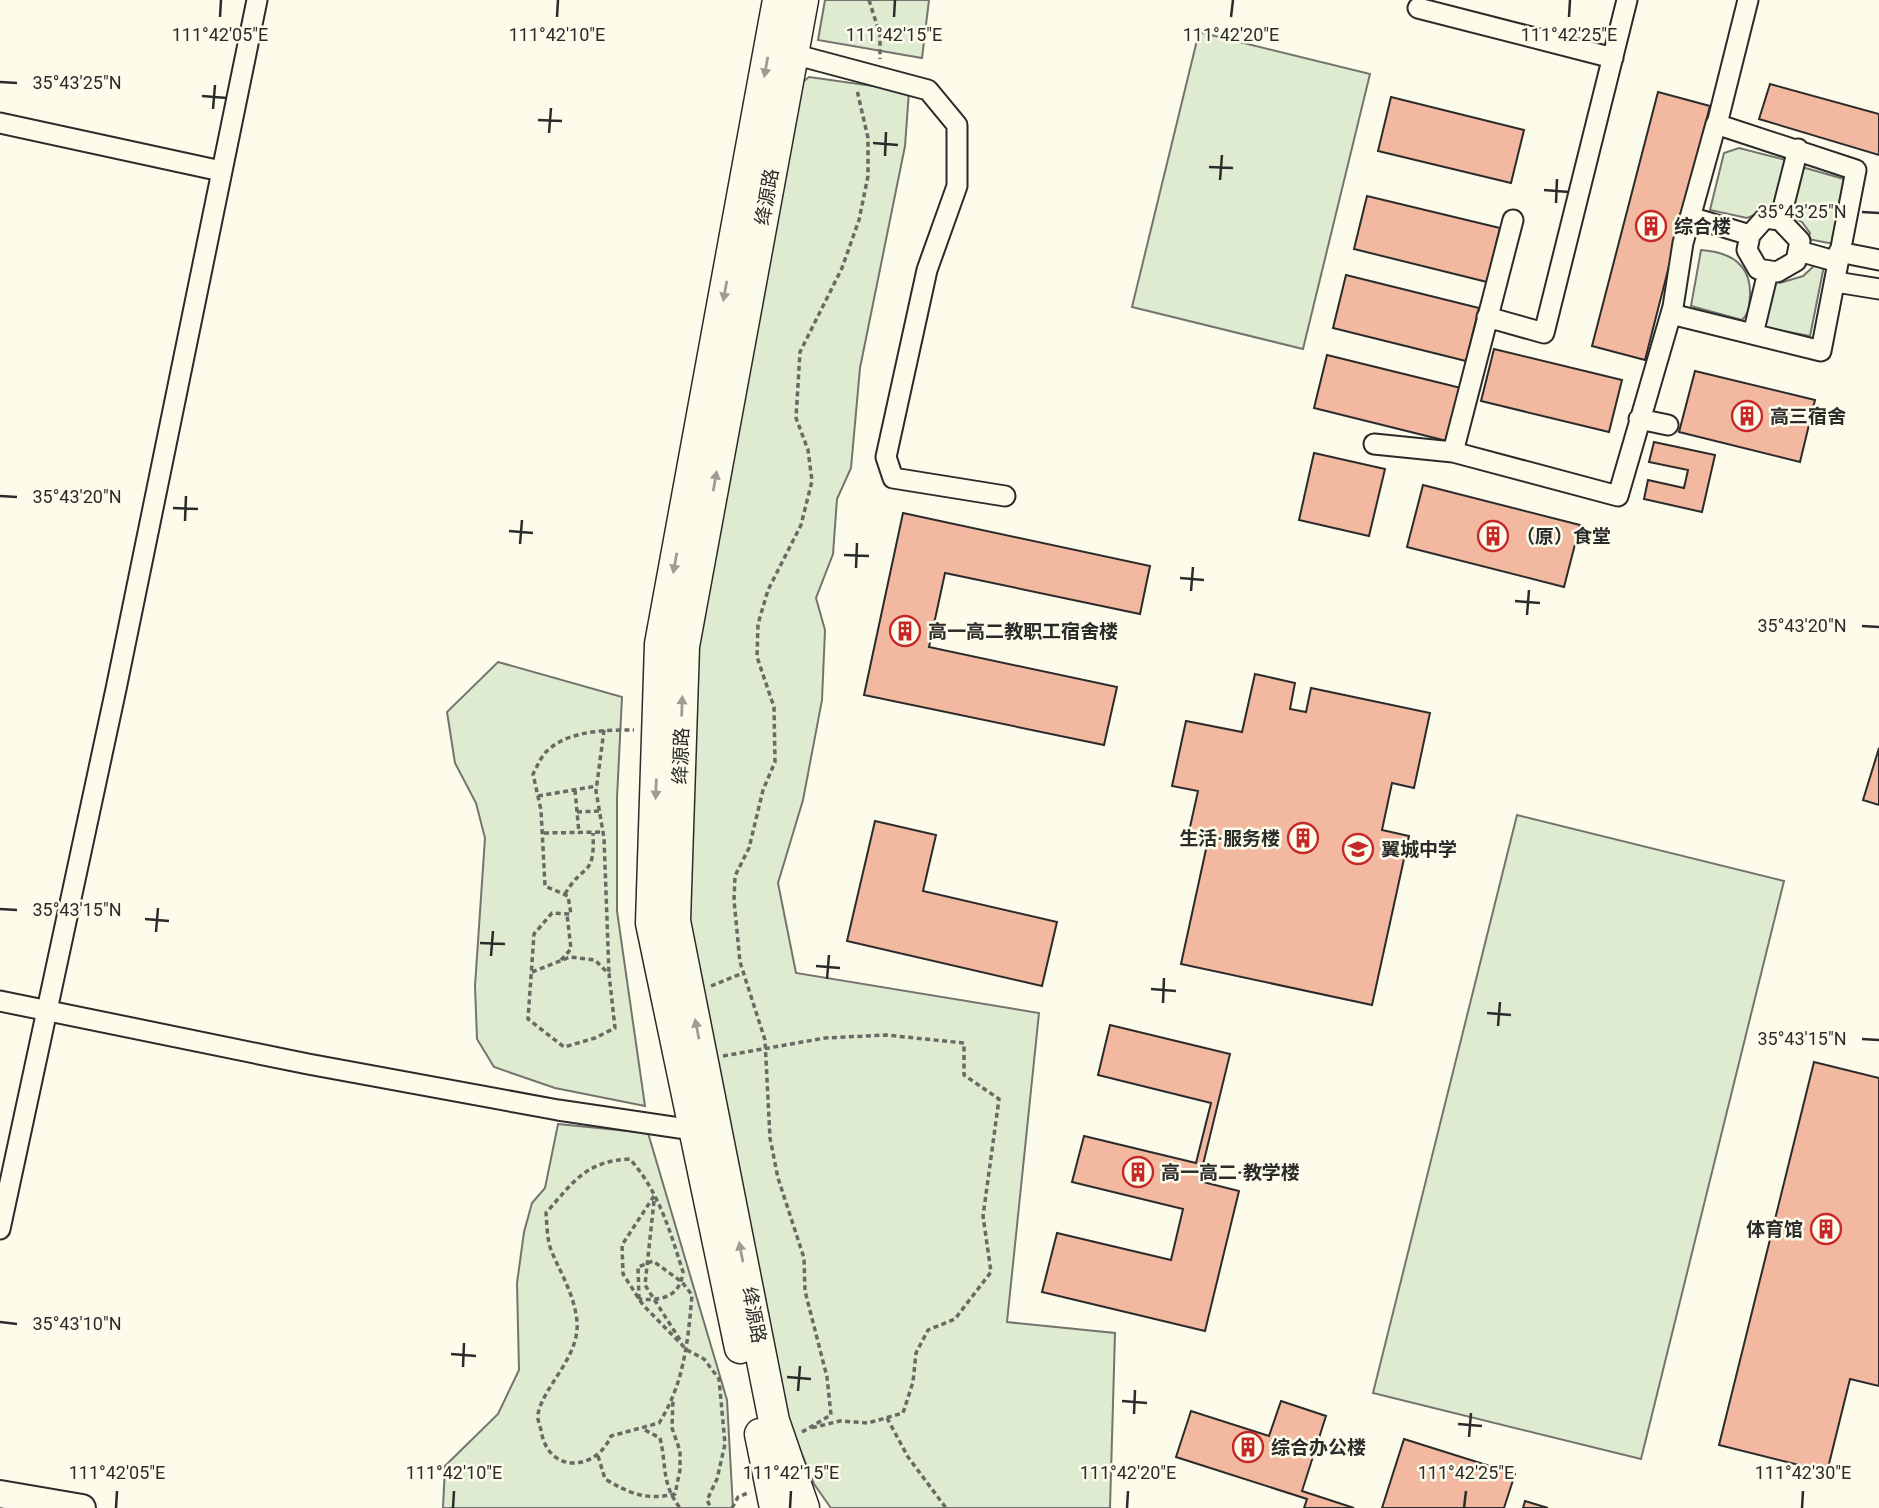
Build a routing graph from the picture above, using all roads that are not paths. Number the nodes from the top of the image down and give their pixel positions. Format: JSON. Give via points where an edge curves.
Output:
{"nodes":[{"id":1,"x":257,"y":0,"type":"edge"},
{"id":2,"x":778,"y":0,"type":"edge"},
{"id":3,"x":803,"y":0,"type":"edge"},
{"id":4,"x":1628,"y":0,"type":"edge"},
{"id":5,"x":1748,"y":0,"type":"edge"},
{"id":6,"x":1418,"y":8,"type":"dead end"},
{"id":7,"x":793,"y":54,"type":"junction"},
{"id":8,"x":1614,"y":58,"type":"junction"},
{"id":9,"x":0,"y":123,"type":"edge"},
{"id":10,"x":1717,"y":124,"type":"junction"},
{"id":11,"x":1798,"y":149,"type":"junction"},
{"id":12,"x":221,"y":171,"type":"junction"},
{"id":13,"x":1690,"y":217,"type":"junction"},
{"id":14,"x":1513,"y":220,"type":"dead end"},
{"id":15,"x":1780,"y":220,"type":"junction"},
{"id":16,"x":1750,"y":235,"type":"junction"},
{"id":17,"x":1799,"y":251,"type":"junction"},
{"id":18,"x":1839,"y":257,"type":"junction"},
{"id":19,"x":1879,"y":260,"type":"edge"},
{"id":20,"x":1768,"y":272,"type":"junction"},
{"id":21,"x":1836,"y":282,"type":"junction"},
{"id":22,"x":1879,"y":289,"type":"edge"},
{"id":23,"x":1671,"y":314,"type":"junction"},
{"id":24,"x":1487,"y":317,"type":"junction"},
{"id":25,"x":1753,"y":334,"type":"junction"},
{"id":26,"x":1639,"y":419,"type":"junction"},
{"id":27,"x":1668,"y":425,"type":"dead end"},
{"id":28,"x":1374,"y":444,"type":"dead end"},
{"id":29,"x":1453,"y":452,"type":"junction"},
{"id":30,"x":1005,"y":496,"type":"dead end"},
{"id":31,"x":0,"y":1001,"type":"edge"},
{"id":32,"x":46,"y":1012,"type":"junction"},
{"id":33,"x":693,"y":1130,"type":"junction"},
{"id":34,"x":0,"y":1229,"type":"edge"},
{"id":35,"x":0,"y":1494,"type":"edge"},
{"id":36,"x":82,"y":1508,"type":"edge"},
{"id":37,"x":775,"y":1508,"type":"edge"},
{"id":38,"x":804,"y":1508,"type":"edge"}],
"edges":[{"from":1,"to":12,"type":"street"},
{"from":2,"to":33,"type":"highway","name":"绛源路","one_way":true,"via":[[660,644],[651,923]]},
{"from":3,"to":7,"type":"highway","name":"绛源路"},
{"from":4,"to":8,"type":"street"},
{"from":5,"to":10,"type":"street"},
{"from":6,"to":8,"type":"street"},
{"from":7,"to":30,"type":"street","via":[[928,89],[957,125],[957,186],[927,270],[886,457],[893,478]]},
{"from":38,"to":7,"type":"highway","name":"绛源路","one_way":true,"via":[[794,1438],[774,1421],[675,922],[684,646]]},
{"from":8,"to":24,"type":"street","via":[[1544,333]]},
{"from":9,"to":12,"type":"street"},
{"from":10,"to":11,"type":"street"},
{"from":10,"to":13,"type":"street"},
{"from":11,"to":15,"type":"street"},
{"from":11,"to":18,"type":"street","via":[[1856,170]]},
{"from":12,"to":32,"type":"street"},
{"from":13,"to":16,"type":"street"},
{"from":13,"to":23,"type":"street"},
{"from":14,"to":24,"type":"street"},
{"from":15,"to":16,"type":"street","via":[[1765,218]]},
{"from":15,"to":17,"type":"street","via":[[1800,241]]},
{"from":16,"to":20,"type":"street","via":[[1747,250],[1758,269]]},
{"from":17,"to":18,"type":"street"},
{"from":17,"to":20,"type":"street","via":[[1796,261]]},
{"from":18,"to":19,"type":"street"},
{"from":18,"to":21,"type":"street"},
{"from":20,"to":25,"type":"street"},
{"from":21,"to":22,"type":"street"},
{"from":21,"to":25,"type":"street","via":[[1821,351]]},
{"from":23,"to":25,"type":"street"},
{"from":23,"to":26,"type":"street"},
{"from":24,"to":29,"type":"street"},
{"from":26,"to":27,"type":"street"},
{"from":26,"to":29,"type":"street","via":[[1618,496]]},
{"from":28,"to":29,"type":"street"},
{"from":31,"to":32,"type":"street"},
{"from":32,"to":33,"type":"street","via":[[558,1110]]},
{"from":32,"to":34,"type":"street"},
{"from":33,"to":37,"type":"highway","name":"绛源路"},
{"from":35,"to":36,"type":"main road"}]}
